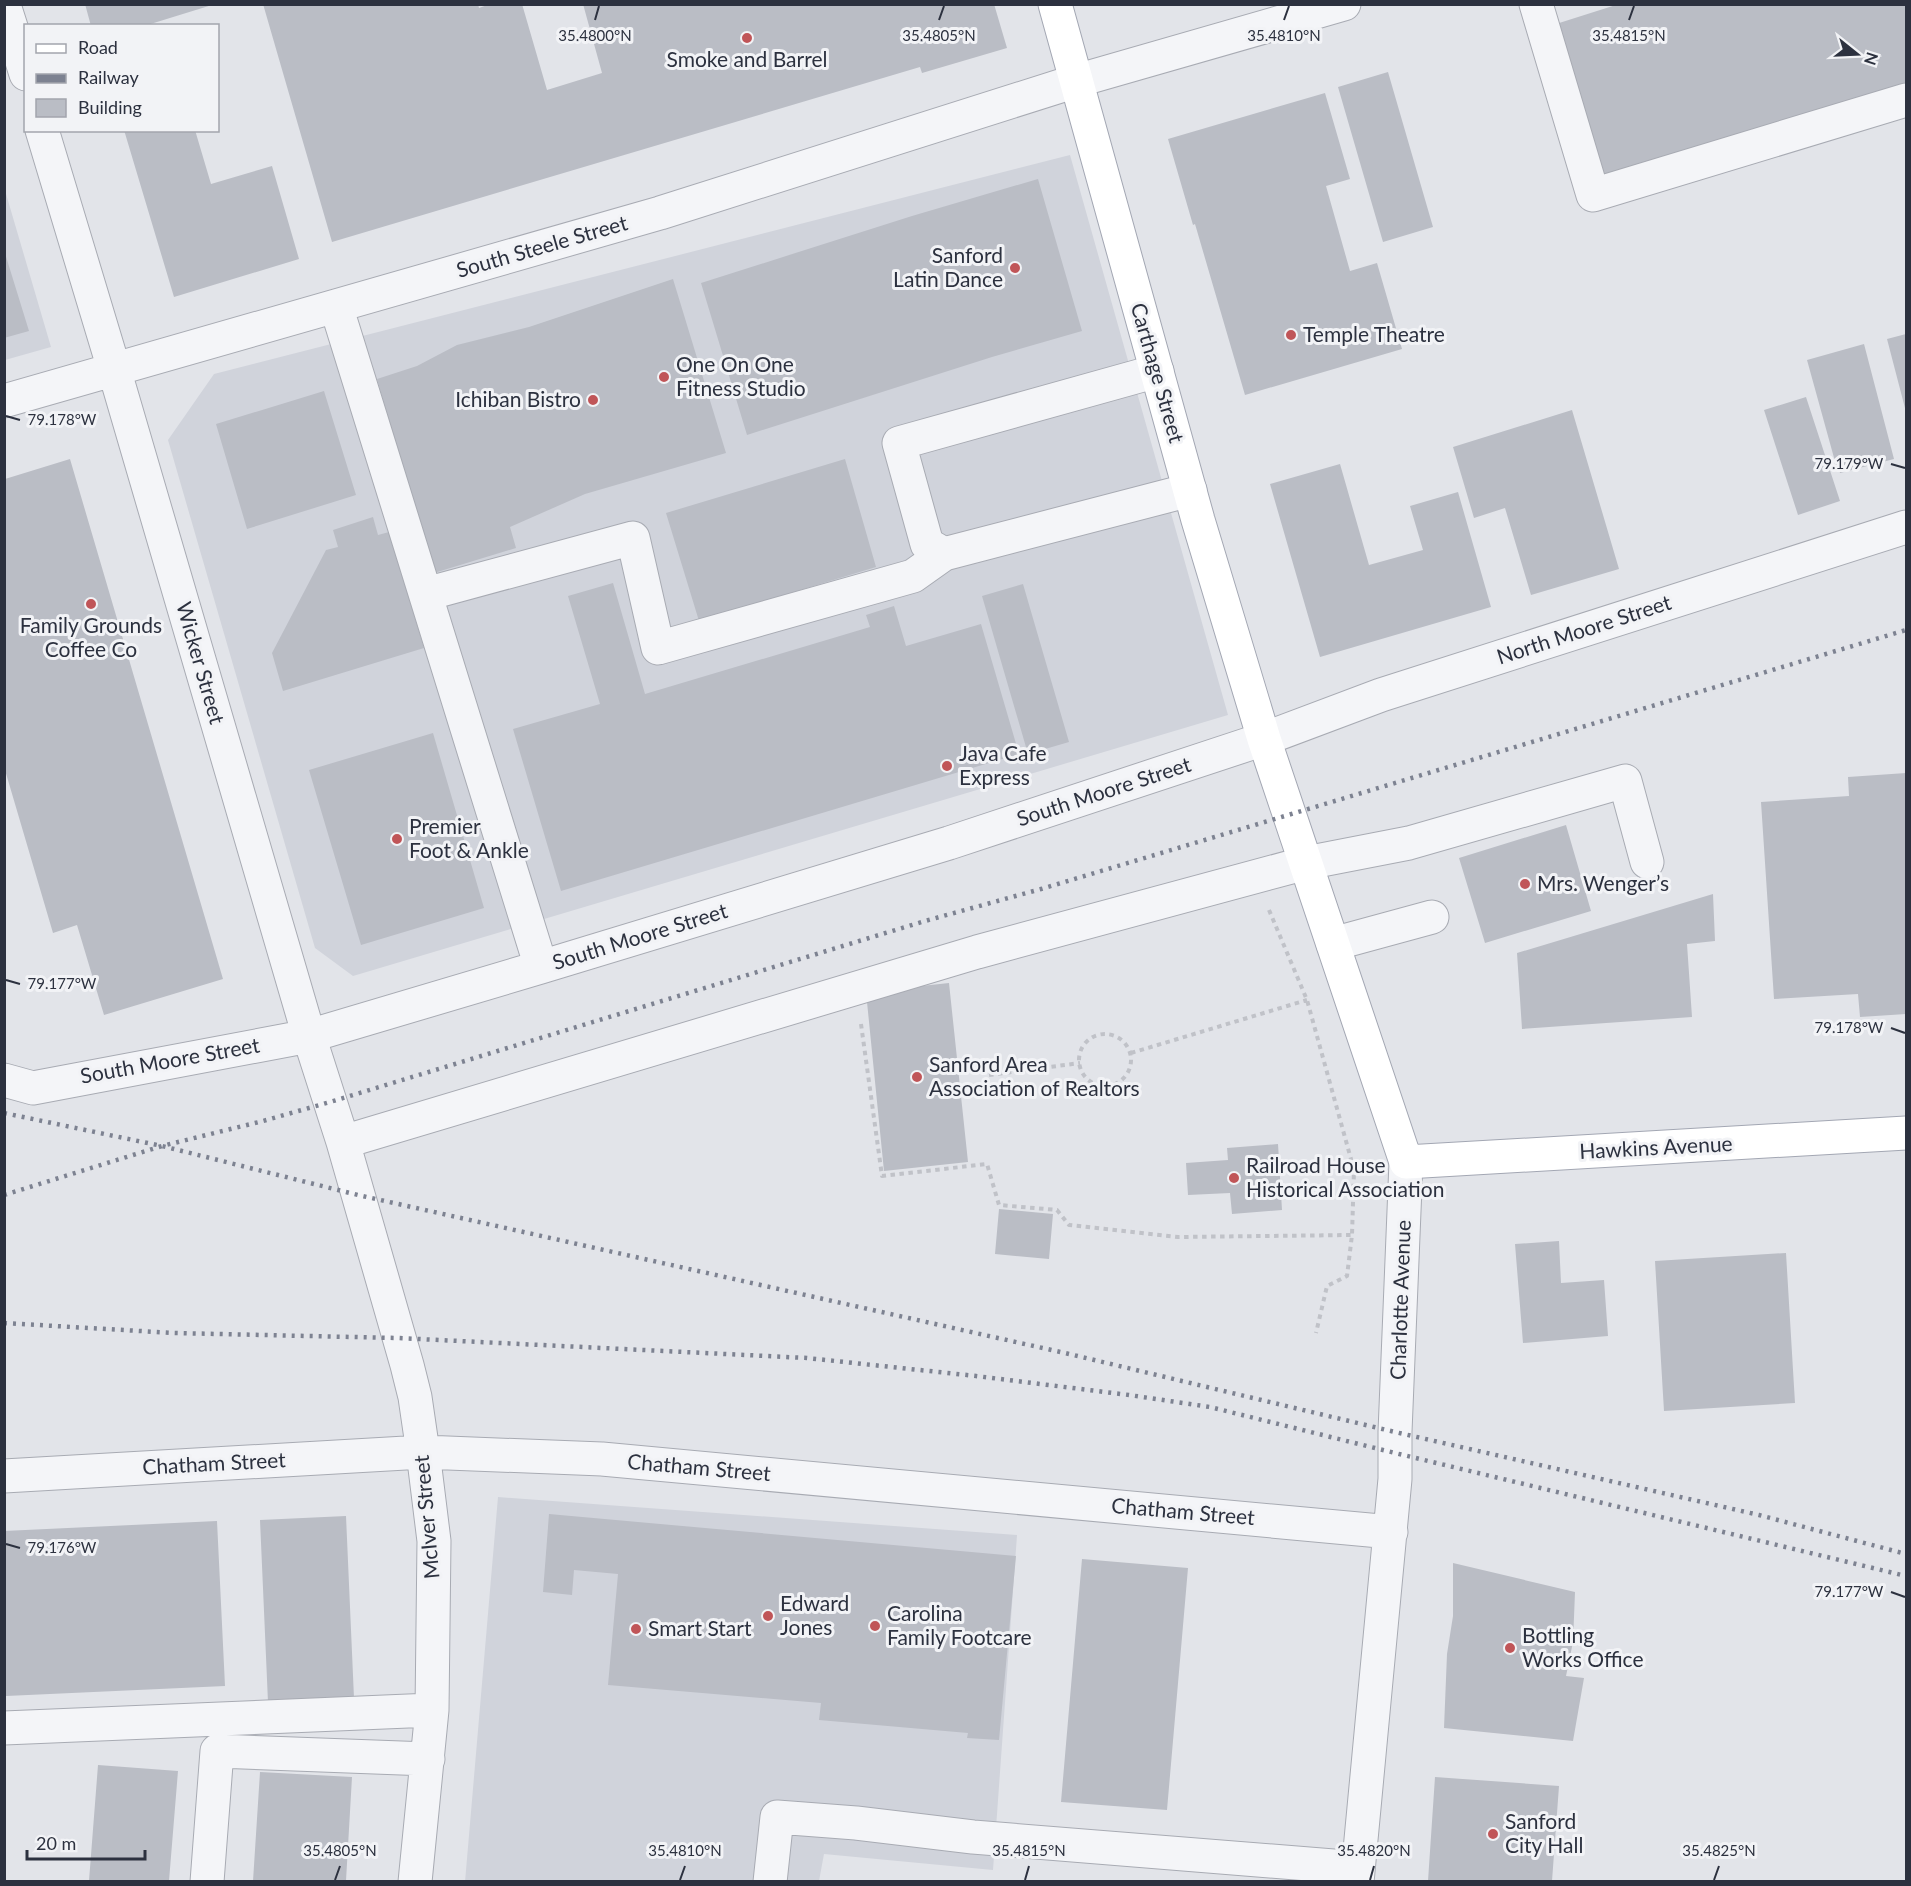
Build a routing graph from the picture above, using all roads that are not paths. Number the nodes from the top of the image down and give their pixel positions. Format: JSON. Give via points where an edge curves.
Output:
{"nodes":[{"id":1,"x":1055,"y":4,"type":"edge"},
{"id":2,"x":1344,"y":4,"type":"edge"},
{"id":3,"x":1536,"y":4,"type":"edge"},
{"id":4,"x":4,"y":5,"type":"edge"},
{"id":5,"x":24,"y":68,"type":"edge"},
{"id":6,"x":1076,"y":81,"type":"junction"},
{"id":7,"x":1906,"y":100,"type":"edge"},
{"id":8,"x":43,"y":132,"type":"edge"},
{"id":9,"x":336,"y":306,"type":"junction"},
{"id":10,"x":114,"y":369,"type":"junction"},
{"id":11,"x":1157,"y":371,"type":"junction"},
{"id":12,"x":4,"y":401,"type":"edge"},
{"id":13,"x":1190,"y":490,"type":"junction"},
{"id":14,"x":1906,"y":527,"type":"edge"},
{"id":15,"x":944,"y":554,"type":"junction"},
{"id":16,"x":426,"y":594,"type":"junction"},
{"id":17,"x":1264,"y":739,"type":"junction"},
{"id":18,"x":1647,"y":862,"type":"dead end"},
{"id":19,"x":1306,"y":863,"type":"junction"},
{"id":20,"x":1432,"y":917,"type":"dead end"},
{"id":21,"x":1333,"y":944,"type":"junction"},
{"id":22,"x":541,"y":967,"type":"junction"},
{"id":23,"x":309,"y":1036,"type":"junction"},
{"id":24,"x":4,"y":1080,"type":"edge"},
{"id":25,"x":1906,"y":1133,"type":"edge"},
{"id":26,"x":343,"y":1142,"type":"junction"},
{"id":27,"x":1406,"y":1162,"type":"junction"},
{"id":28,"x":358,"y":1195,"type":"joint"},
{"id":29,"x":423,"y":1452,"type":"junction"},
{"id":30,"x":4,"y":1476,"type":"edge"},
{"id":31,"x":1391,"y":1532,"type":"junction"},
{"id":32,"x":432,"y":1710,"type":"junction"},
{"id":33,"x":4,"y":1728,"type":"edge"},
{"id":34,"x":428,"y":1759,"type":"junction"},
{"id":35,"x":1358,"y":1875,"type":"edge"},
{"id":36,"x":207,"y":1881,"type":"edge"},
{"id":37,"x":416,"y":1881,"type":"edge"},
{"id":38,"x":770,"y":1881,"type":"edge"}],
"edges":[{"from":1,"to":6,"type":"main road","name":"Carthage Street"},
{"from":2,"to":6,"type":"street","name":"South Steele Street"},
{"from":3,"to":7,"type":"street","via":[[1593,195]]},
{"from":4,"to":5,"type":"street"},
{"from":6,"to":9,"type":"street","name":"South Steele Street","via":[[660,213]]},
{"from":6,"to":11,"type":"main road","name":"Carthage Street"},
{"from":8,"to":10,"type":"street","name":"Wicker Street"},
{"from":9,"to":10,"type":"street","name":"South Steele Street"},
{"from":9,"to":16,"type":"street"},
{"from":10,"to":12,"type":"street","name":"South Steele Street"},
{"from":10,"to":23,"type":"street","name":"Wicker Street"},
{"from":11,"to":13,"type":"main road","name":"Carthage Street"},
{"from":11,"to":15,"type":"street","via":[[899,443],[927,544]]},
{"from":13,"to":15,"type":"street"},
{"from":13,"to":17,"type":"main road","name":"Carthage Street"},
{"from":14,"to":17,"type":"street","name":"North Moore Street","via":[[1381,695]]},
{"from":15,"to":16,"type":"street","via":[[913,576],[658,648],[633,538]]},
{"from":16,"to":22,"type":"street"},
{"from":17,"to":19,"type":"main road","name":"Charlotte Avenue"},
{"from":17,"to":22,"type":"street","name":"South Moore Street","via":[[949,843]]},
{"from":18,"to":19,"type":"street","via":[[1625,781],[1409,843]]},
{"from":19,"to":21,"type":"main road","name":"Charlotte Avenue"},
{"from":19,"to":26,"type":"street","via":[[966,955]]},
{"from":20,"to":21,"type":"street"},
{"from":21,"to":27,"type":"main road","name":"Charlotte Avenue"},
{"from":22,"to":23,"type":"street","name":"South Moore Street"},
{"from":23,"to":24,"type":"street","name":"South Moore Street","via":[[33,1088]]},
{"from":23,"to":26,"type":"street","name":"Wicker Street"},
{"from":25,"to":27,"type":"main road","name":"Hawkins Avenue"},
{"from":26,"to":28,"type":"street","name":"Wicker Street"},
{"from":27,"to":31,"type":"street","name":"Charlotte Avenue"},
{"from":28,"to":29,"type":"street","name":"McIver Street","via":[[416,1397]]},
{"from":29,"to":30,"type":"street","name":"Chatham Street"},
{"from":29,"to":31,"type":"street","name":"Chatham Street","via":[[602,1459]]},
{"from":29,"to":32,"type":"street","name":"McIver Street","via":[[434,1541]]},
{"from":31,"to":35,"type":"street","name":"Charlotte Avenue"},
{"from":32,"to":33,"type":"street"},
{"from":32,"to":34,"type":"street","name":"McIver Street"},
{"from":34,"to":36,"type":"street","via":[[217,1752]]},
{"from":34,"to":37,"type":"street","name":"McIver Street"},
{"from":35,"to":38,"type":"street","via":[[777,1817]]}]}
